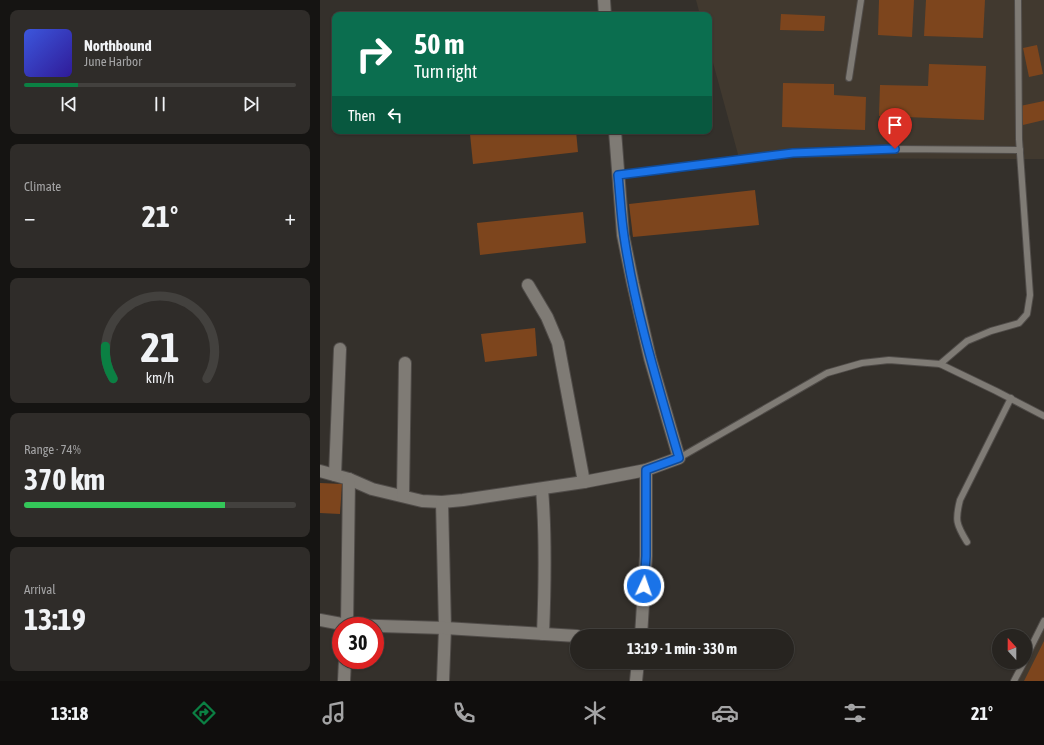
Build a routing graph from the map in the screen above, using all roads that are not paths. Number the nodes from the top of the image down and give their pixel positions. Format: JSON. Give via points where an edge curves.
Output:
{"nodes":[{"id":1,"x":604,"y":0,"type":"edge"},
{"id":2,"x":861,"y":0,"type":"edge"},
{"id":3,"x":1018,"y":0,"type":"edge"},
{"id":4,"x":606,"y":12,"type":"edge"},
{"id":5,"x":849,"y":78,"type":"dead end"},
{"id":6,"x":615,"y":134,"type":"edge"},
{"id":7,"x":1020,"y":150,"type":"junction"},
{"id":8,"x":618,"y":175,"type":"junction"},
{"id":9,"x":528,"y":285,"type":"dead end"},
{"id":10,"x":340,"y":349,"type":"dead end"},
{"id":11,"x":405,"y":363,"type":"dead end"},
{"id":12,"x":940,"y":364,"type":"junction"},
{"id":13,"x":1011,"y":398,"type":"junction"},
{"id":14,"x":1044,"y":416,"type":"edge"},
{"id":15,"x":679,"y":458,"type":"junction"},
{"id":16,"x":646,"y":470,"type":"junction"},
{"id":17,"x":320,"y":472,"type":"edge"},
{"id":18,"x":335,"y":475,"type":"junction"},
{"id":19,"x":348,"y":479,"type":"junction"},
{"id":20,"x":584,"y":482,"type":"junction"},
{"id":21,"x":542,"y":489,"type":"junction"},
{"id":22,"x":403,"y":496,"type":"junction"},
{"id":23,"x":442,"y":502,"type":"junction"},
{"id":24,"x":967,"y":542,"type":"dead end"},
{"id":25,"x":347,"y":617,"type":"edge"},
{"id":26,"x":320,"y":620,"type":"edge"},
{"id":27,"x":1044,"y":621,"type":"edge"},
{"id":28,"x":332,"y":622,"type":"edge"},
{"id":29,"x":384,"y":626,"type":"edge"},
{"id":30,"x":445,"y":628,"type":"junction"},
{"id":31,"x":641,"y":629,"type":"edge"},
{"id":32,"x":543,"y":634,"type":"junction"},
{"id":33,"x":570,"y":636,"type":"edge"},
{"id":34,"x":1032,"y":645,"type":"edge"},
{"id":35,"x":345,"y":669,"type":"edge"},
{"id":36,"x":637,"y":669,"type":"edge"},
{"id":37,"x":1020,"y":669,"type":"edge"},
{"id":38,"x":344,"y":681,"type":"edge"},
{"id":39,"x":444,"y":681,"type":"edge"},
{"id":40,"x":636,"y":681,"type":"edge"},
{"id":41,"x":1014,"y":681,"type":"edge"}],
"edges":[{"from":1,"to":4,"type":"street"},
{"from":2,"to":5,"type":"lane"},
{"from":3,"to":7,"type":"lane"},
{"from":6,"to":8,"type":"street"},
{"from":7,"to":8,"type":"lane","via":[[895,149],[793,153]]},
{"from":7,"to":12,"type":"lane","via":[[1030,295],[1027,314],[1020,323],[967,341]]},
{"from":8,"to":15,"type":"street","via":[[623,235],[633,284],[650,358]]},
{"from":9,"to":20,"type":"street","via":[[547,317],[558,343]]},
{"from":10,"to":18,"type":"street"},
{"from":11,"to":22,"type":"street"},
{"from":12,"to":13,"type":"lane"},
{"from":12,"to":15,"type":"lane","via":[[889,360],[862,363],[826,374]]},
{"from":13,"to":14,"type":"lane"},
{"from":13,"to":24,"type":"lane","via":[[960,500],[956,521]]},
{"from":15,"to":16,"type":"street"},
{"from":16,"to":20,"type":"street"},
{"from":16,"to":31,"type":"street","via":[[646,556]]},
{"from":17,"to":18,"type":"street"},
{"from":18,"to":19,"type":"street"},
{"from":19,"to":22,"type":"street"},
{"from":19,"to":25,"type":"street"},
{"from":20,"to":21,"type":"street"},
{"from":21,"to":23,"type":"street"},
{"from":21,"to":32,"type":"street","via":[[546,583]]},
{"from":22,"to":23,"type":"street","via":[[422,501]]},
{"from":23,"to":30,"type":"street"},
{"from":26,"to":28,"type":"street"},
{"from":27,"to":34,"type":"lane"},
{"from":29,"to":30,"type":"street"},
{"from":30,"to":32,"type":"street"},
{"from":30,"to":39,"type":"street"},
{"from":32,"to":33,"type":"street"},
{"from":35,"to":38,"type":"street"},
{"from":36,"to":40,"type":"street"},
{"from":37,"to":41,"type":"lane"}]}
